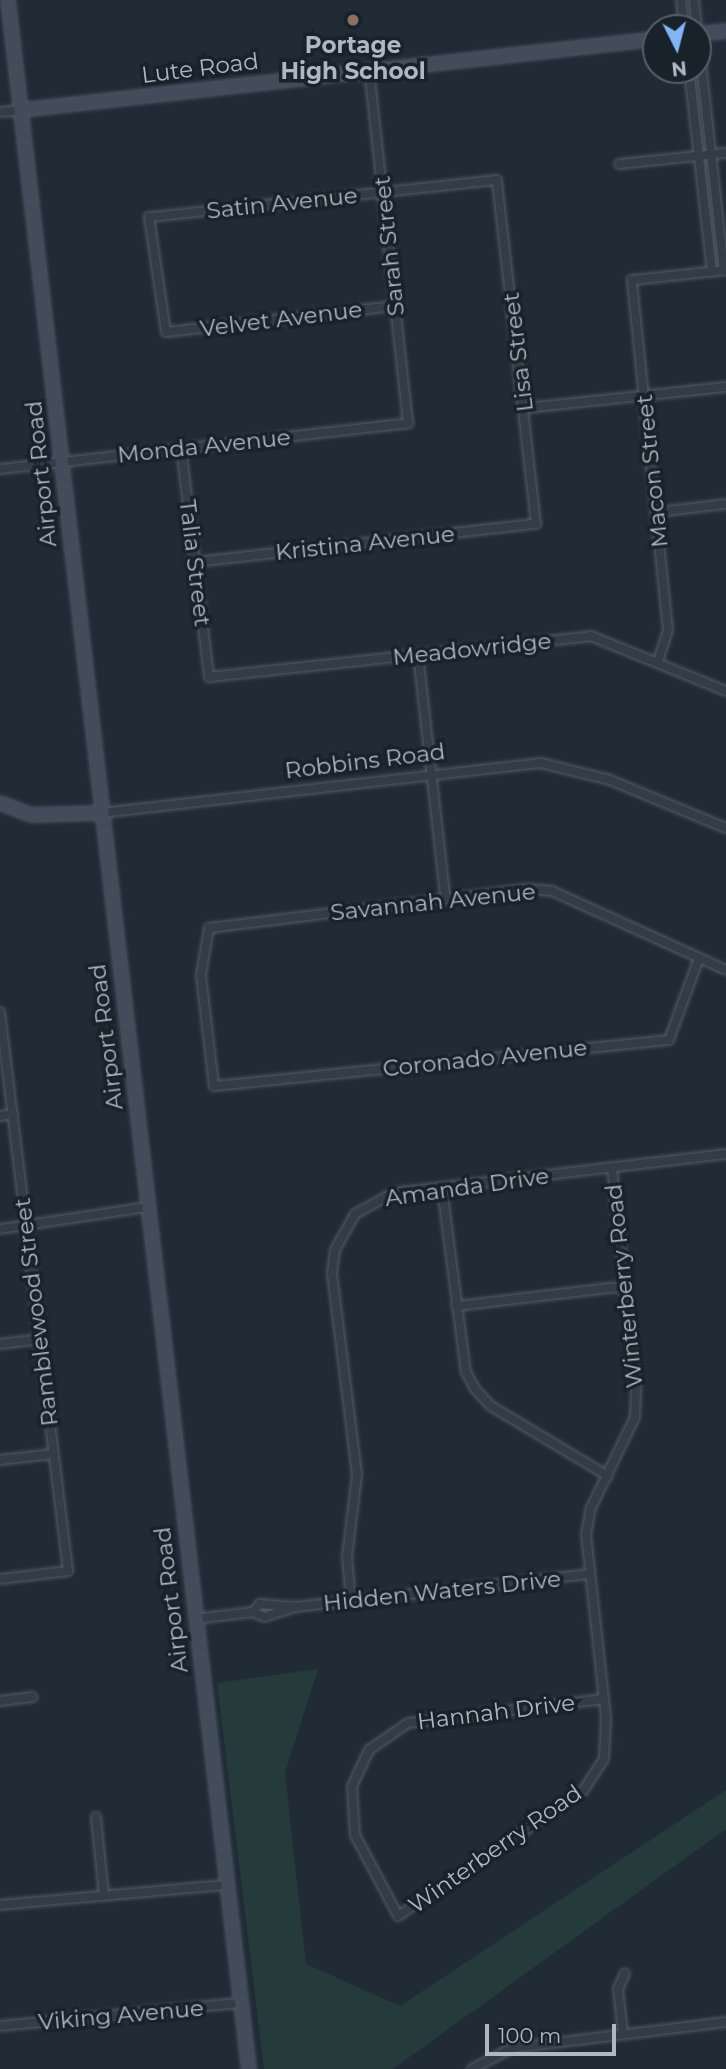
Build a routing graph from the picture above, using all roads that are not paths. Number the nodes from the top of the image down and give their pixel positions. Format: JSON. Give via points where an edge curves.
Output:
{"nodes":[{"id":1,"x":8,"y":0,"type":"edge"},
{"id":2,"x":642,"y":40,"type":"edge"},
{"id":3,"x":369,"y":69,"type":"junction"},
{"id":4,"x":691,"y":84,"type":"edge"},
{"id":5,"x":703,"y":84,"type":"edge"},
{"id":6,"x":22,"y":110,"type":"junction"},
{"id":7,"x":0,"y":112,"type":"edge"},
{"id":8,"x":726,"y":153,"type":"edge"},
{"id":9,"x":710,"y":154,"type":"junction"},
{"id":10,"x":699,"y":155,"type":"junction"},
{"id":11,"x":618,"y":164,"type":"dead end"},
{"id":12,"x":498,"y":180,"type":"joint"},
{"id":13,"x":384,"y":192,"type":"junction"},
{"id":14,"x":725,"y":270,"type":"edge"},
{"id":15,"x":712,"y":272,"type":"junction"},
{"id":16,"x":395,"y":306,"type":"junction"},
{"id":17,"x":166,"y":332,"type":"joint"},
{"id":18,"x":726,"y":387,"type":"edge"},
{"id":19,"x":644,"y":396,"type":"junction"},
{"id":20,"x":524,"y":408,"type":"junction"},
{"id":21,"x":408,"y":423,"type":"joint"},
{"id":22,"x":181,"y":448,"type":"junction"},
{"id":23,"x":60,"y":463,"type":"junction"},
{"id":24,"x":0,"y":469,"type":"edge"},
{"id":25,"x":726,"y":504,"type":"edge"},
{"id":26,"x":657,"y":512,"type":"junction"},
{"id":27,"x":536,"y":524,"type":"joint"},
{"id":28,"x":195,"y":562,"type":"junction"},
{"id":29,"x":418,"y":654,"type":"junction"},
{"id":30,"x":658,"y":661,"type":"junction"},
{"id":31,"x":209,"y":677,"type":"joint"},
{"id":32,"x":726,"y":691,"type":"edge"},
{"id":33,"x":433,"y":774,"type":"junction"},
{"id":34,"x":0,"y":803,"type":"edge"},
{"id":35,"x":101,"y":813,"type":"junction"},
{"id":36,"x":726,"y":828,"type":"edge"},
{"id":37,"x":445,"y":896,"type":"junction"},
{"id":38,"x":699,"y":958,"type":"junction"},
{"id":39,"x":726,"y":970,"type":"edge"},
{"id":40,"x":0,"y":1012,"type":"edge"},
{"id":41,"x":214,"y":1086,"type":"joint"},
{"id":42,"x":13,"y":1114,"type":"junction"},
{"id":43,"x":0,"y":1116,"type":"edge"},
{"id":44,"x":726,"y":1154,"type":"edge"},
{"id":45,"x":612,"y":1169,"type":"junction"},
{"id":46,"x":442,"y":1188,"type":"junction"},
{"id":47,"x":147,"y":1207,"type":"junction"},
{"id":48,"x":27,"y":1226,"type":"junction"},
{"id":49,"x":0,"y":1229,"type":"edge"},
{"id":50,"x":625,"y":1286,"type":"junction"},
{"id":51,"x":457,"y":1306,"type":"junction"},
{"id":52,"x":39,"y":1339,"type":"junction"},
{"id":53,"x":0,"y":1344,"type":"edge"},
{"id":54,"x":52,"y":1454,"type":"junction"},
{"id":55,"x":0,"y":1460,"type":"edge"},
{"id":56,"x":608,"y":1476,"type":"junction"},
{"id":57,"x":588,"y":1574,"type":"junction"},
{"id":58,"x":0,"y":1579,"type":"edge"},
{"id":59,"x":351,"y":1601,"type":"junction"},
{"id":60,"x":295,"y":1607,"type":"junction"},
{"id":61,"x":253,"y":1612,"type":"junction"},
{"id":62,"x":195,"y":1619,"type":"junction"},
{"id":63,"x":33,"y":1698,"type":"dead end"},
{"id":64,"x":603,"y":1699,"type":"junction"},
{"id":65,"x":0,"y":1701,"type":"edge"},
{"id":66,"x":96,"y":1817,"type":"dead end"},
{"id":67,"x":226,"y":1885,"type":"junction"},
{"id":68,"x":104,"y":1896,"type":"junction"},
{"id":69,"x":0,"y":1905,"type":"edge"},
{"id":70,"x":398,"y":1916,"type":"joint"},
{"id":71,"x":625,"y":1973,"type":"dead end"},
{"id":72,"x":241,"y":2003,"type":"junction"},
{"id":73,"x":726,"y":2022,"type":"edge"},
{"id":74,"x":0,"y":2026,"type":"edge"},
{"id":75,"x":623,"y":2033,"type":"junction"},
{"id":76,"x":249,"y":2069,"type":"edge"},
{"id":77,"x":472,"y":2069,"type":"edge"}],
"edges":[{"from":1,"to":6,"type":"main road","name":"Airport Road"},
{"from":2,"to":3,"type":"main road","name":"Lute Road"},
{"from":3,"to":6,"type":"main road","name":"Lute Road"},
{"from":3,"to":13,"type":"street","name":"Sarah Street"},
{"from":4,"to":10,"type":"street"},
{"from":5,"to":9,"type":"street"},
{"from":6,"to":7,"type":"street","name":"Lute Road"},
{"from":6,"to":23,"type":"main road","name":"Airport Road"},
{"from":8,"to":9,"type":"street"},
{"from":9,"to":10,"type":"street"},
{"from":9,"to":14,"type":"street"},
{"from":10,"to":11,"type":"street"},
{"from":10,"to":15,"type":"street"},
{"from":12,"to":13,"type":"street","name":"Satin Avenue"},
{"from":12,"to":20,"type":"street","name":"Lisa Street"},
{"from":13,"to":16,"type":"street","name":"Sarah Street"},
{"from":13,"to":17,"type":"street","name":"Satin Avenue","via":[[149,217]]},
{"from":14,"to":15,"type":"street"},
{"from":15,"to":19,"type":"street","name":"Macon Street","via":[[632,280]]},
{"from":16,"to":17,"type":"street","name":"Velvet Avenue"},
{"from":16,"to":21,"type":"street","name":"Sarah Street"},
{"from":18,"to":19,"type":"street"},
{"from":19,"to":20,"type":"street"},
{"from":19,"to":26,"type":"street","name":"Macon Street"},
{"from":20,"to":27,"type":"street","name":"Lisa Street"},
{"from":21,"to":22,"type":"street","name":"Monda Avenue"},
{"from":22,"to":23,"type":"street","name":"Monda Avenue"},
{"from":22,"to":28,"type":"street","name":"Talia Street"},
{"from":23,"to":24,"type":"street","name":"Monda Avenue"},
{"from":23,"to":35,"type":"main road","name":"Airport Road"},
{"from":25,"to":26,"type":"street"},
{"from":26,"to":30,"type":"street","name":"Macon Street","via":[[668,630]]},
{"from":27,"to":28,"type":"street","name":"Kristina Avenue"},
{"from":28,"to":31,"type":"street","name":"Talia Street"},
{"from":29,"to":30,"type":"street","name":"Meadowridge","via":[[591,636]]},
{"from":29,"to":31,"type":"street","name":"Meadowridge"},
{"from":29,"to":33,"type":"street"},
{"from":30,"to":32,"type":"street","name":"Meadowridge"},
{"from":33,"to":35,"type":"street","name":"Robbins Road"},
{"from":33,"to":36,"type":"street","name":"Robbins Road","via":[[541,763],[575,768]]},
{"from":33,"to":37,"type":"street"},
{"from":34,"to":35,"type":"main road","name":"Robbins Road","via":[[32,815]]},
{"from":35,"to":47,"type":"main road","name":"Airport Road"},
{"from":37,"to":38,"type":"street","name":"Savannah Avenue","via":[[552,891]]},
{"from":37,"to":41,"type":"street","name":"Savannah Avenue","via":[[209,928],[201,975]]},
{"from":38,"to":39,"type":"street","name":"Savannah Avenue"},
{"from":38,"to":41,"type":"street","name":"Coronado Avenue","via":[[669,1040]]},
{"from":40,"to":42,"type":"street","name":"Ramblewood Street"},
{"from":42,"to":43,"type":"street"},
{"from":42,"to":48,"type":"street","name":"Ramblewood Street"},
{"from":44,"to":45,"type":"street","name":"Amanda Drive"},
{"from":45,"to":46,"type":"street","name":"Amanda Drive"},
{"from":45,"to":50,"type":"street","name":"Winterberry Road"},
{"from":46,"to":51,"type":"street"},
{"from":46,"to":59,"type":"street","name":"Amanda Drive","via":[[372,1201],[355,1214],[335,1250],[332,1274],[357,1474],[347,1557]]},
{"from":47,"to":48,"type":"street"},
{"from":47,"to":62,"type":"main road","name":"Airport Road"},
{"from":48,"to":49,"type":"street"},
{"from":48,"to":52,"type":"street","name":"Ramblewood Street"},
{"from":50,"to":51,"type":"street"},
{"from":50,"to":56,"type":"street","name":"Winterberry Road","via":[[635,1417]]},
{"from":51,"to":56,"type":"street","via":[[466,1371],[475,1389],[491,1406]]},
{"from":52,"to":53,"type":"street"},
{"from":52,"to":54,"type":"street","name":"Ramblewood Street"},
{"from":54,"to":55,"type":"street"},
{"from":54,"to":58,"type":"street","name":"Ramblewood Street","via":[[68,1571]]},
{"from":56,"to":57,"type":"street","name":"Winterberry Road","via":[[591,1508]]},
{"from":57,"to":59,"type":"street","name":"Hidden Waters Drive"},
{"from":57,"to":64,"type":"street","name":"Winterberry Road"},
{"from":59,"to":60,"type":"street","name":"Hidden Waters Drive"},
{"from":60,"to":61,"type":"street","name":"Hidden Waters Drive","via":[[270,1603]]},
{"from":60,"to":61,"type":"street","name":"Hidden Waters Drive","via":[[264,1618]]},
{"from":61,"to":62,"type":"street","name":"Hidden Waters Drive"},
{"from":62,"to":67,"type":"main road","name":"Airport Road"},
{"from":63,"to":65,"type":"street"},
{"from":64,"to":70,"type":"street","name":"Winterberry Road","via":[[604,1759],[583,1791]]},
{"from":64,"to":70,"type":"street","name":"Hannah Drive","via":[[408,1723],[369,1750],[352,1786],[354,1827],[361,1852]]},
{"from":66,"to":68,"type":"street"},
{"from":67,"to":68,"type":"street"},
{"from":67,"to":72,"type":"main road","name":"Airport Road"},
{"from":68,"to":69,"type":"street"},
{"from":71,"to":75,"type":"street","via":[[618,1989]]},
{"from":72,"to":74,"type":"street","name":"Viking Avenue"},
{"from":72,"to":76,"type":"main road","name":"Airport Road"},
{"from":73,"to":75,"type":"street"},
{"from":75,"to":77,"type":"street","via":[[512,2048]]}]}
